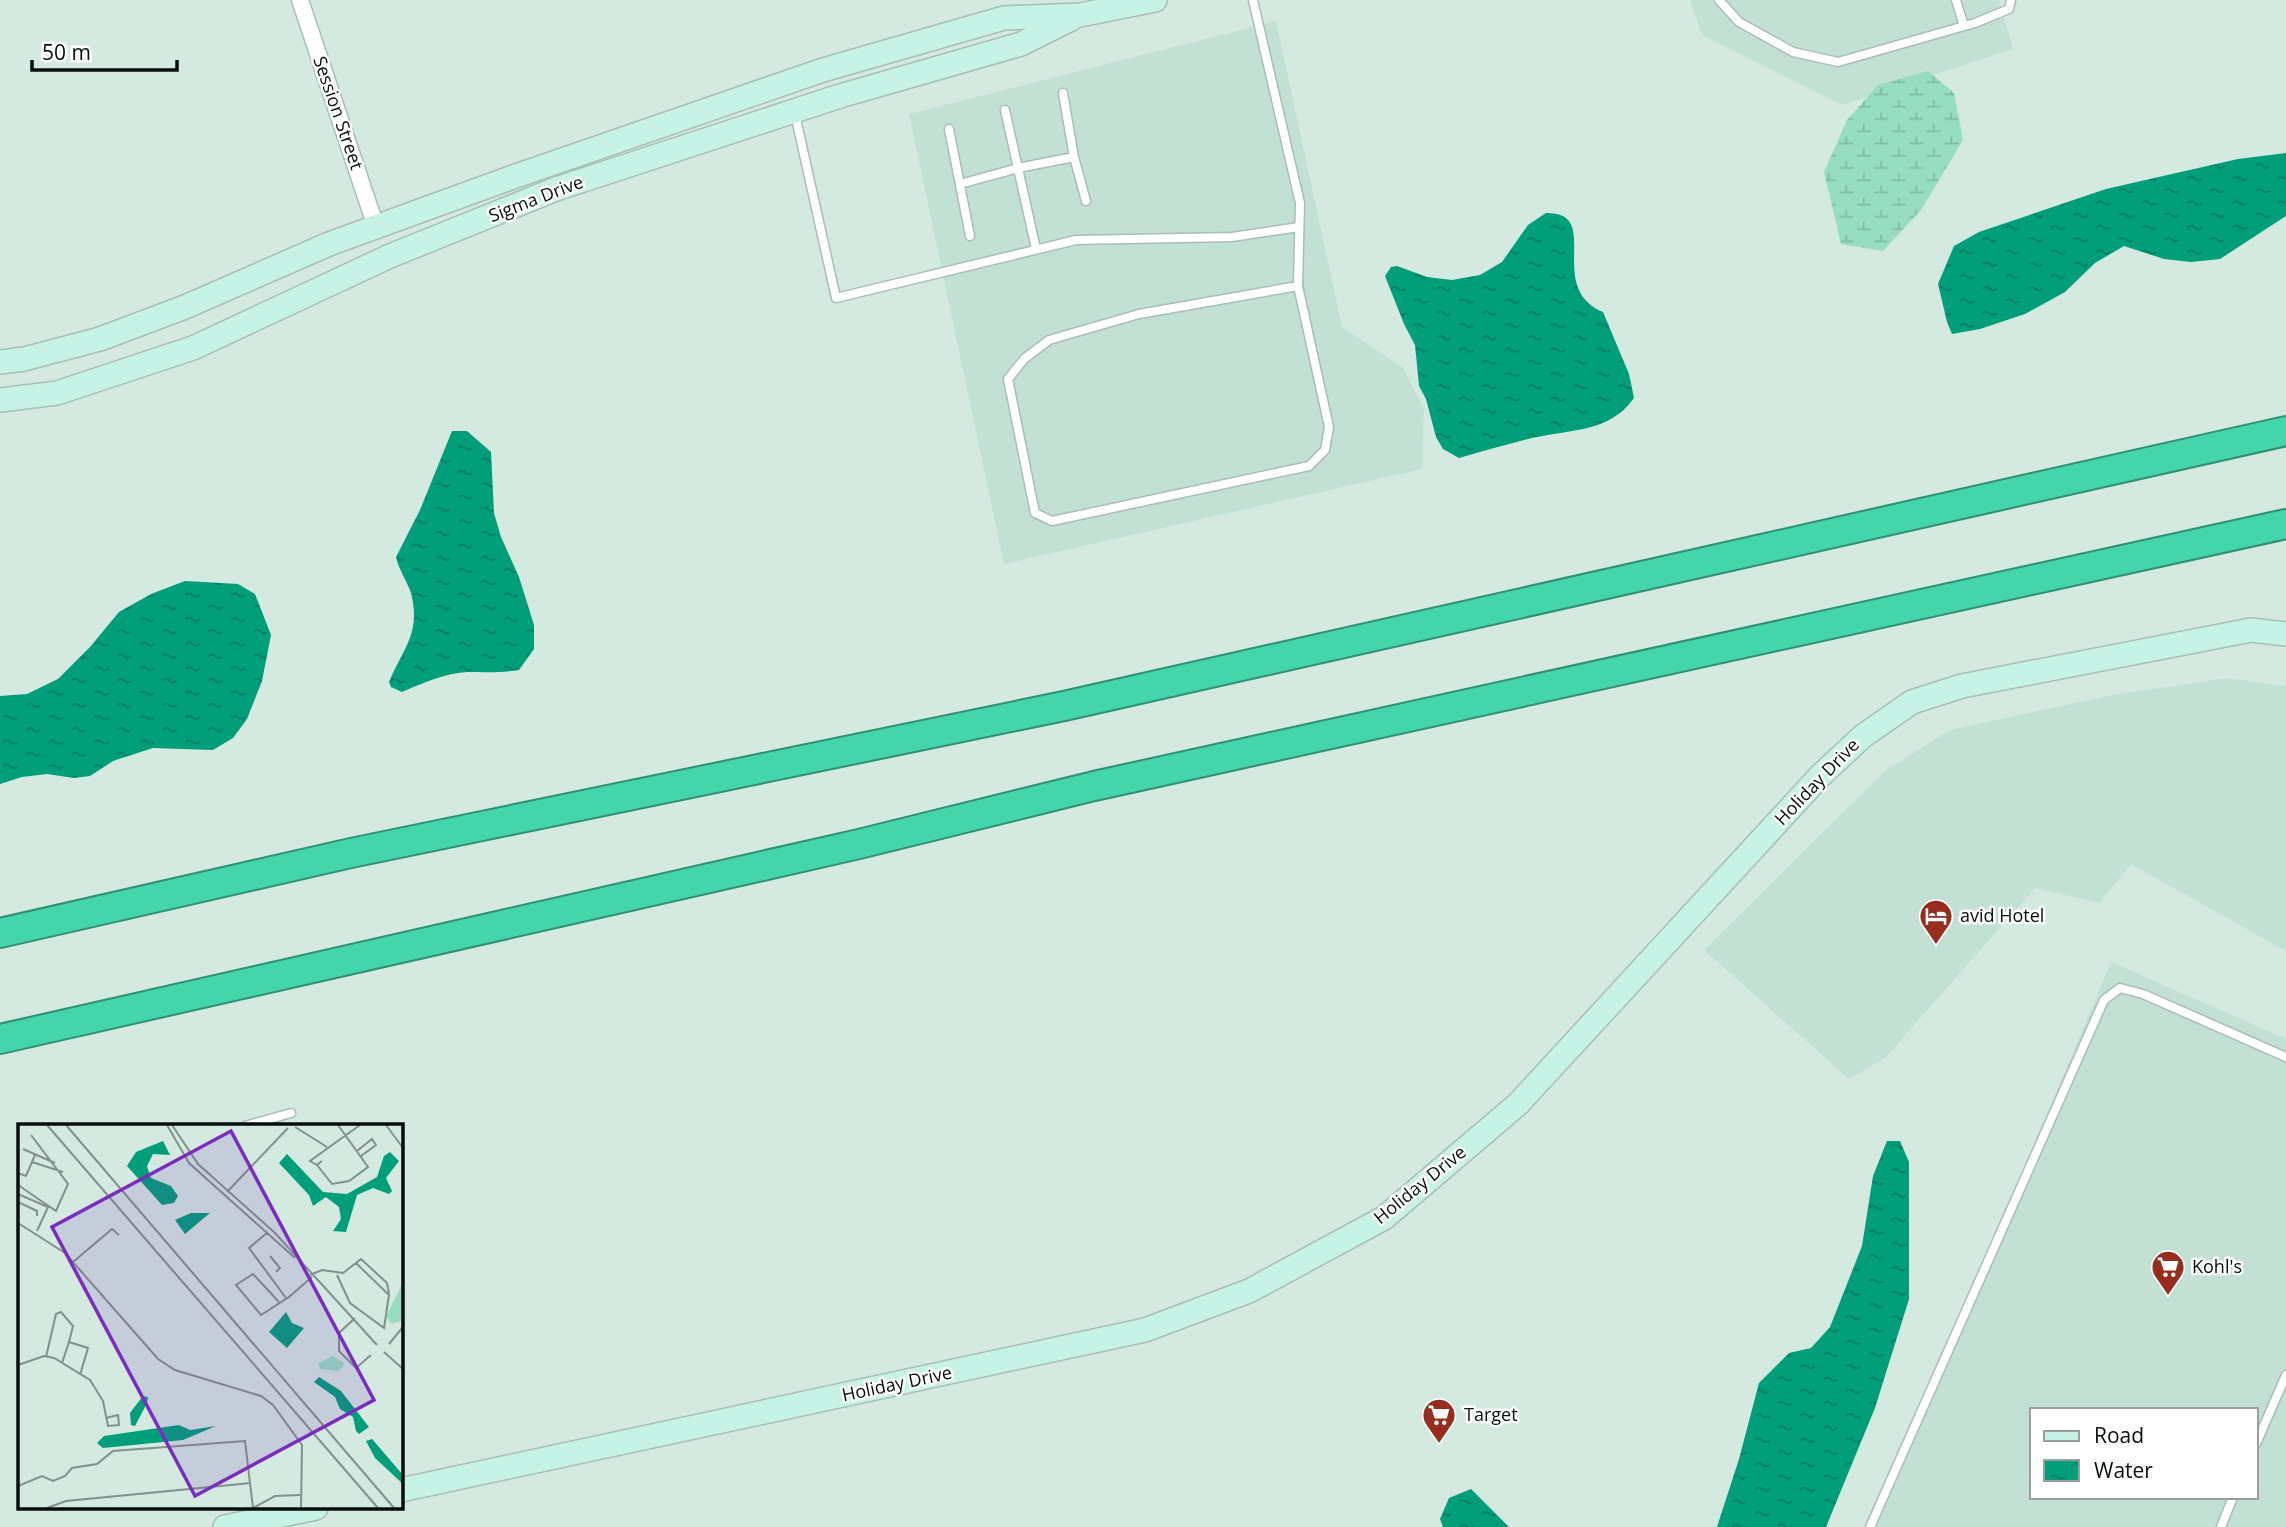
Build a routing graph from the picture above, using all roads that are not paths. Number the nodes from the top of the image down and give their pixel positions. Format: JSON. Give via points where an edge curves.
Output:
{"nodes":[{"id":1,"x":300,"y":0,"type":"edge"},
{"id":2,"x":1154,"y":0,"type":"edge"},
{"id":3,"x":1253,"y":0,"type":"edge"},
{"id":4,"x":1719,"y":0,"type":"edge"},
{"id":5,"x":1956,"y":0,"type":"edge"},
{"id":6,"x":2011,"y":0,"type":"edge"},
{"id":7,"x":1080,"y":15,"type":"junction"},
{"id":8,"x":1964,"y":26,"type":"junction"},
{"id":9,"x":1063,"y":93,"type":"dead end"},
{"id":10,"x":1005,"y":110,"type":"dead end"},
{"id":11,"x":795,"y":111,"type":"junction"},
{"id":12,"x":949,"y":129,"type":"dead end"},
{"id":13,"x":1074,"y":157,"type":"junction"},
{"id":14,"x":1018,"y":168,"type":"junction"},
{"id":15,"x":960,"y":184,"type":"junction"},
{"id":16,"x":1086,"y":201,"type":"dead end"},
{"id":17,"x":376,"y":227,"type":"junction"},
{"id":18,"x":1299,"y":227,"type":"junction"},
{"id":19,"x":970,"y":236,"type":"dead end"},
{"id":20,"x":1036,"y":249,"type":"junction"},
{"id":21,"x":390,"y":256,"type":"junction"},
{"id":22,"x":1298,"y":286,"type":"junction"},
{"id":23,"x":0,"y":362,"type":"edge"},
{"id":24,"x":0,"y":400,"type":"edge"},
{"id":25,"x":2286,"y":431,"type":"edge"},
{"id":26,"x":2286,"y":524,"type":"edge"},
{"id":27,"x":2286,"y":634,"type":"edge"},
{"id":28,"x":0,"y":933,"type":"edge"},
{"id":29,"x":0,"y":1040,"type":"edge"},
{"id":30,"x":2286,"y":1057,"type":"edge"},
{"id":31,"x":291,"y":1113,"type":"dead end"},
{"id":32,"x":252,"y":1124,"type":"edge"},
{"id":33,"x":2286,"y":1375,"type":"edge"},
{"id":34,"x":2258,"y":1439,"type":"edge"},
{"id":35,"x":402,"y":1490,"type":"edge"},
{"id":36,"x":2232,"y":1499,"type":"edge"},
{"id":37,"x":302,"y":1510,"type":"edge"},
{"id":38,"x":225,"y":1527,"type":"edge"},
{"id":39,"x":1870,"y":1527,"type":"edge"},
{"id":40,"x":2221,"y":1527,"type":"edge"}],
"edges":[{"from":1,"to":17,"type":"street","name":"Session Street"},
{"from":2,"to":7,"type":"street","name":"Sigma Drive"},
{"from":3,"to":18,"type":"lane","via":[[1300,203]]},
{"from":4,"to":8,"type":"lane","via":[[1739,23],[1793,52],[1838,62]]},
{"from":5,"to":8,"type":"lane"},
{"from":6,"to":8,"type":"lane","via":[[2009,9]]},
{"from":7,"to":11,"type":"street","name":"Sigma Drive","via":[[1021,44]]},
{"from":7,"to":17,"type":"street","name":"Sigma Drive","via":[[1004,18],[823,70]]},
{"from":9,"to":13,"type":"lane"},
{"from":10,"to":14,"type":"lane"},
{"from":11,"to":20,"type":"lane","via":[[836,298]]},
{"from":11,"to":21,"type":"street","name":"Sigma Drive","via":[[556,189]]},
{"from":12,"to":15,"type":"lane"},
{"from":13,"to":14,"type":"lane"},
{"from":13,"to":16,"type":"lane"},
{"from":14,"to":15,"type":"lane"},
{"from":14,"to":20,"type":"lane"},
{"from":15,"to":19,"type":"lane"},
{"from":17,"to":21,"type":"street"},
{"from":17,"to":23,"type":"street","name":"Sigma Drive","via":[[100,339]]},
{"from":18,"to":20,"type":"lane","via":[[1232,237],[1076,240]]},
{"from":18,"to":22,"type":"lane"},
{"from":21,"to":24,"type":"street","name":"Sigma Drive","via":[[193,348],[57,393]]},
{"from":22,"to":22,"type":"lane","via":[[1329,427],[1325,450],[1309,466],[1052,522],[1035,513],[1008,379],[1024,359],[1049,340],[1139,314]]},
{"from":25,"to":28,"type":"highway","via":[[1063,706],[365,850]]},
{"from":26,"to":29,"type":"highway","via":[[1094,786],[859,845]]},
{"from":27,"to":35,"type":"street","name":"Holiday Drive","via":[[2251,630],[1962,686],[1912,702],[1863,736],[1820,776],[1518,1104],[1384,1219],[1249,1291],[1145,1330]]},
{"from":30,"to":39,"type":"lane","via":[[2143,993],[2120,988],[2104,1000]]},
{"from":31,"to":32,"type":"lane"},
{"from":33,"to":34,"type":"lane"},
{"from":36,"to":40,"type":"lane"},
{"from":37,"to":38,"type":"street"}]}
